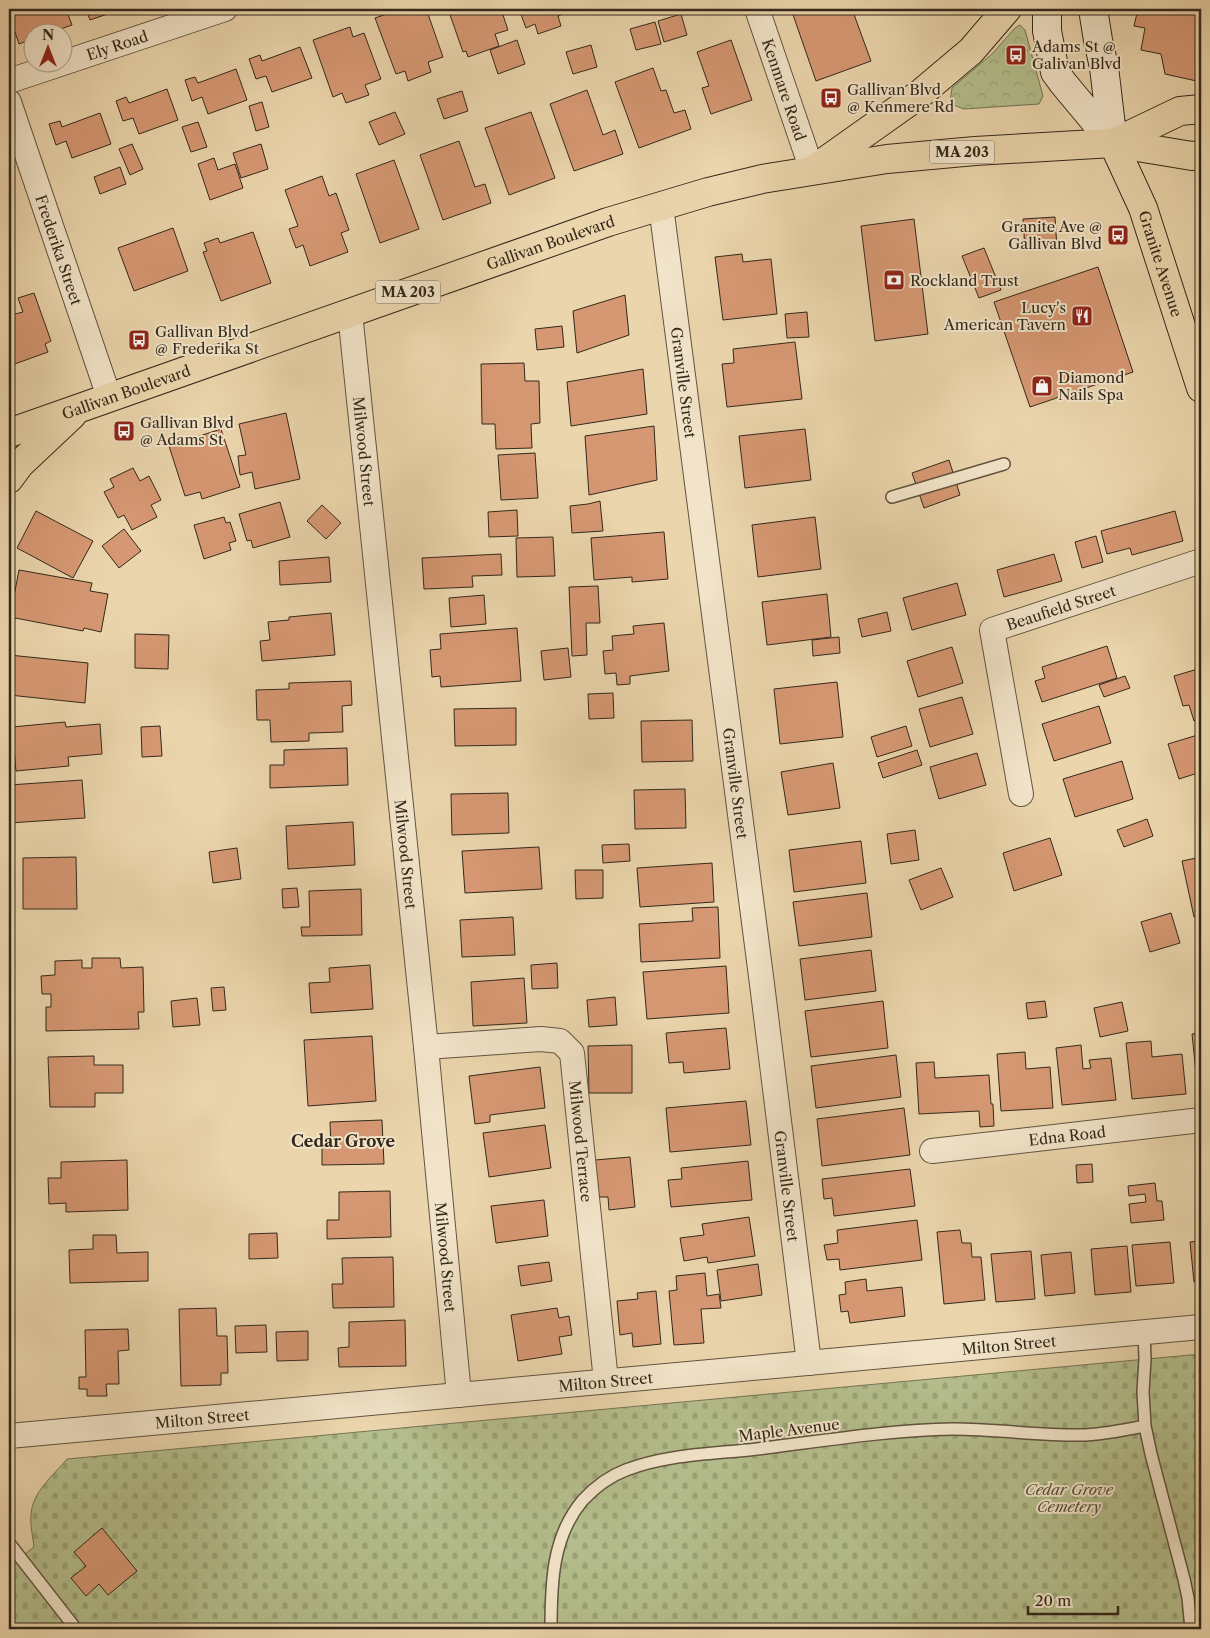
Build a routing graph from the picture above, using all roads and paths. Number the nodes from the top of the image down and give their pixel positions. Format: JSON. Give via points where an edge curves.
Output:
{"nodes":[{"id":1,"x":225,"y":9,"type":"edge"},
{"id":2,"x":757,"y":9,"type":"edge"},
{"id":3,"x":1007,"y":9,"type":"edge"},
{"id":4,"x":1046,"y":9,"type":"edge"},
{"id":5,"x":1093,"y":9,"type":"edge"},
{"id":6,"x":9,"y":81,"type":"edge"},
{"id":7,"x":9,"y":102,"type":"edge"},
{"id":8,"x":1201,"y":109,"type":"edge"},
{"id":9,"x":1113,"y":143,"type":"junction"},
{"id":10,"x":1201,"y":155,"type":"edge"},
{"id":11,"x":812,"y":170,"type":"junction"},
{"id":12,"x":661,"y":206,"type":"junction"},
{"id":13,"x":350,"y":312,"type":"junction"},
{"id":14,"x":1201,"y":388,"type":"edge"},
{"id":15,"x":109,"y":397,"type":"junction"},
{"id":16,"x":79,"y":408,"type":"junction"},
{"id":17,"x":9,"y":433,"type":"edge"},
{"id":18,"x":1004,"y":464,"type":"dead end"},
{"id":19,"x":9,"y":480,"type":"edge"},
{"id":20,"x":892,"y":497,"type":"dead end"},
{"id":21,"x":1201,"y":562,"type":"edge"},
{"id":22,"x":1021,"y":794,"type":"dead end"},
{"id":23,"x":426,"y":1047,"type":"junction"},
{"id":24,"x":1201,"y":1120,"type":"edge"},
{"id":25,"x":932,"y":1151,"type":"dead end"},
{"id":26,"x":1201,"y":1327,"type":"edge"},
{"id":27,"x":1144,"y":1332,"type":"junction"},
{"id":28,"x":809,"y":1362,"type":"junction"},
{"id":29,"x":606,"y":1381,"type":"junction"},
{"id":30,"x":459,"y":1395,"type":"junction"},
{"id":31,"x":1145,"y":1426,"type":"junction"},
{"id":32,"x":9,"y":1436,"type":"edge"},
{"id":33,"x":9,"y":1544,"type":"edge"},
{"id":34,"x":64,"y":1615,"type":"junction"},
{"id":35,"x":66,"y":1629,"type":"edge"},
{"id":36,"x":76,"y":1629,"type":"edge"},
{"id":37,"x":551,"y":1629,"type":"edge"},
{"id":38,"x":1191,"y":1629,"type":"edge"}],
"edges":[{"from":1,"to":6,"type":"street","name":"Ely Road"},
{"from":2,"to":11,"type":"street","name":"Kenmare Road"},
{"from":3,"to":11,"type":"highway","via":[[971,51],[920,94]]},
{"from":4,"to":9,"type":"main road","via":[[1055,72]]},
{"from":5,"to":9,"type":"main road"},
{"from":7,"to":15,"type":"street","name":"Frederika Street"},
{"from":8,"to":9,"type":"highway","name":"Gallivan Boulevard","number":"MA 203","via":[[1180,111]]},
{"from":9,"to":10,"type":"highway","name":"Gallivan Boulevard","number":"MA 203"},
{"from":9,"to":11,"type":"highway","name":"Gallivan Boulevard","number":"MA 203","via":[[930,154]]},
{"from":9,"to":14,"type":"highway","name":"Granite Avenue","via":[[1143,208]]},
{"from":11,"to":12,"type":"highway","name":"Gallivan Boulevard","number":"MA 203"},
{"from":12,"to":13,"type":"highway","name":"Gallivan Boulevard","number":"MA 203"},
{"from":12,"to":28,"type":"street","name":"Granville Street"},
{"from":13,"to":15,"type":"highway","name":"Gallivan Boulevard","number":"MA 203"},
{"from":13,"to":23,"type":"street","name":"Milwood Street"},
{"from":15,"to":16,"type":"highway","name":"Gallivan Boulevard","number":"MA 203"},
{"from":16,"to":17,"type":"highway","name":"Gallivan Boulevard","number":"MA 203"},
{"from":16,"to":19,"type":"highway","via":[[20,464]]},
{"from":18,"to":20,"type":"lane"},
{"from":21,"to":22,"type":"street","name":"Beaufield Street","via":[[992,630]]},
{"from":23,"to":29,"type":"street","name":"Milwood Terrace","via":[[541,1039],[560,1041],[572,1053]]},
{"from":23,"to":30,"type":"street","name":"Milwood Street"},
{"from":24,"to":25,"type":"street","name":"Edna Road"},
{"from":26,"to":27,"type":"street","name":"Milton Street"},
{"from":27,"to":28,"type":"street","name":"Milton Street"},
{"from":27,"to":31,"type":"lane"},
{"from":28,"to":29,"type":"street","name":"Milton Street"},
{"from":29,"to":30,"type":"street","name":"Milton Street"},
{"from":30,"to":32,"type":"street","name":"Milton Street"},
{"from":31,"to":37,"type":"lane","name":"Maple Avenue","via":[[1083,1435],[956,1429],[911,1431],[677,1458],[625,1470],[595,1489],[573,1513],[566,1527],[552,1580]]},
{"from":31,"to":38,"type":"lane","via":[[1184,1579]]},
{"from":33,"to":34,"type":"lane"},
{"from":34,"to":35,"type":"lane"},
{"from":34,"to":36,"type":"lane"}]}
